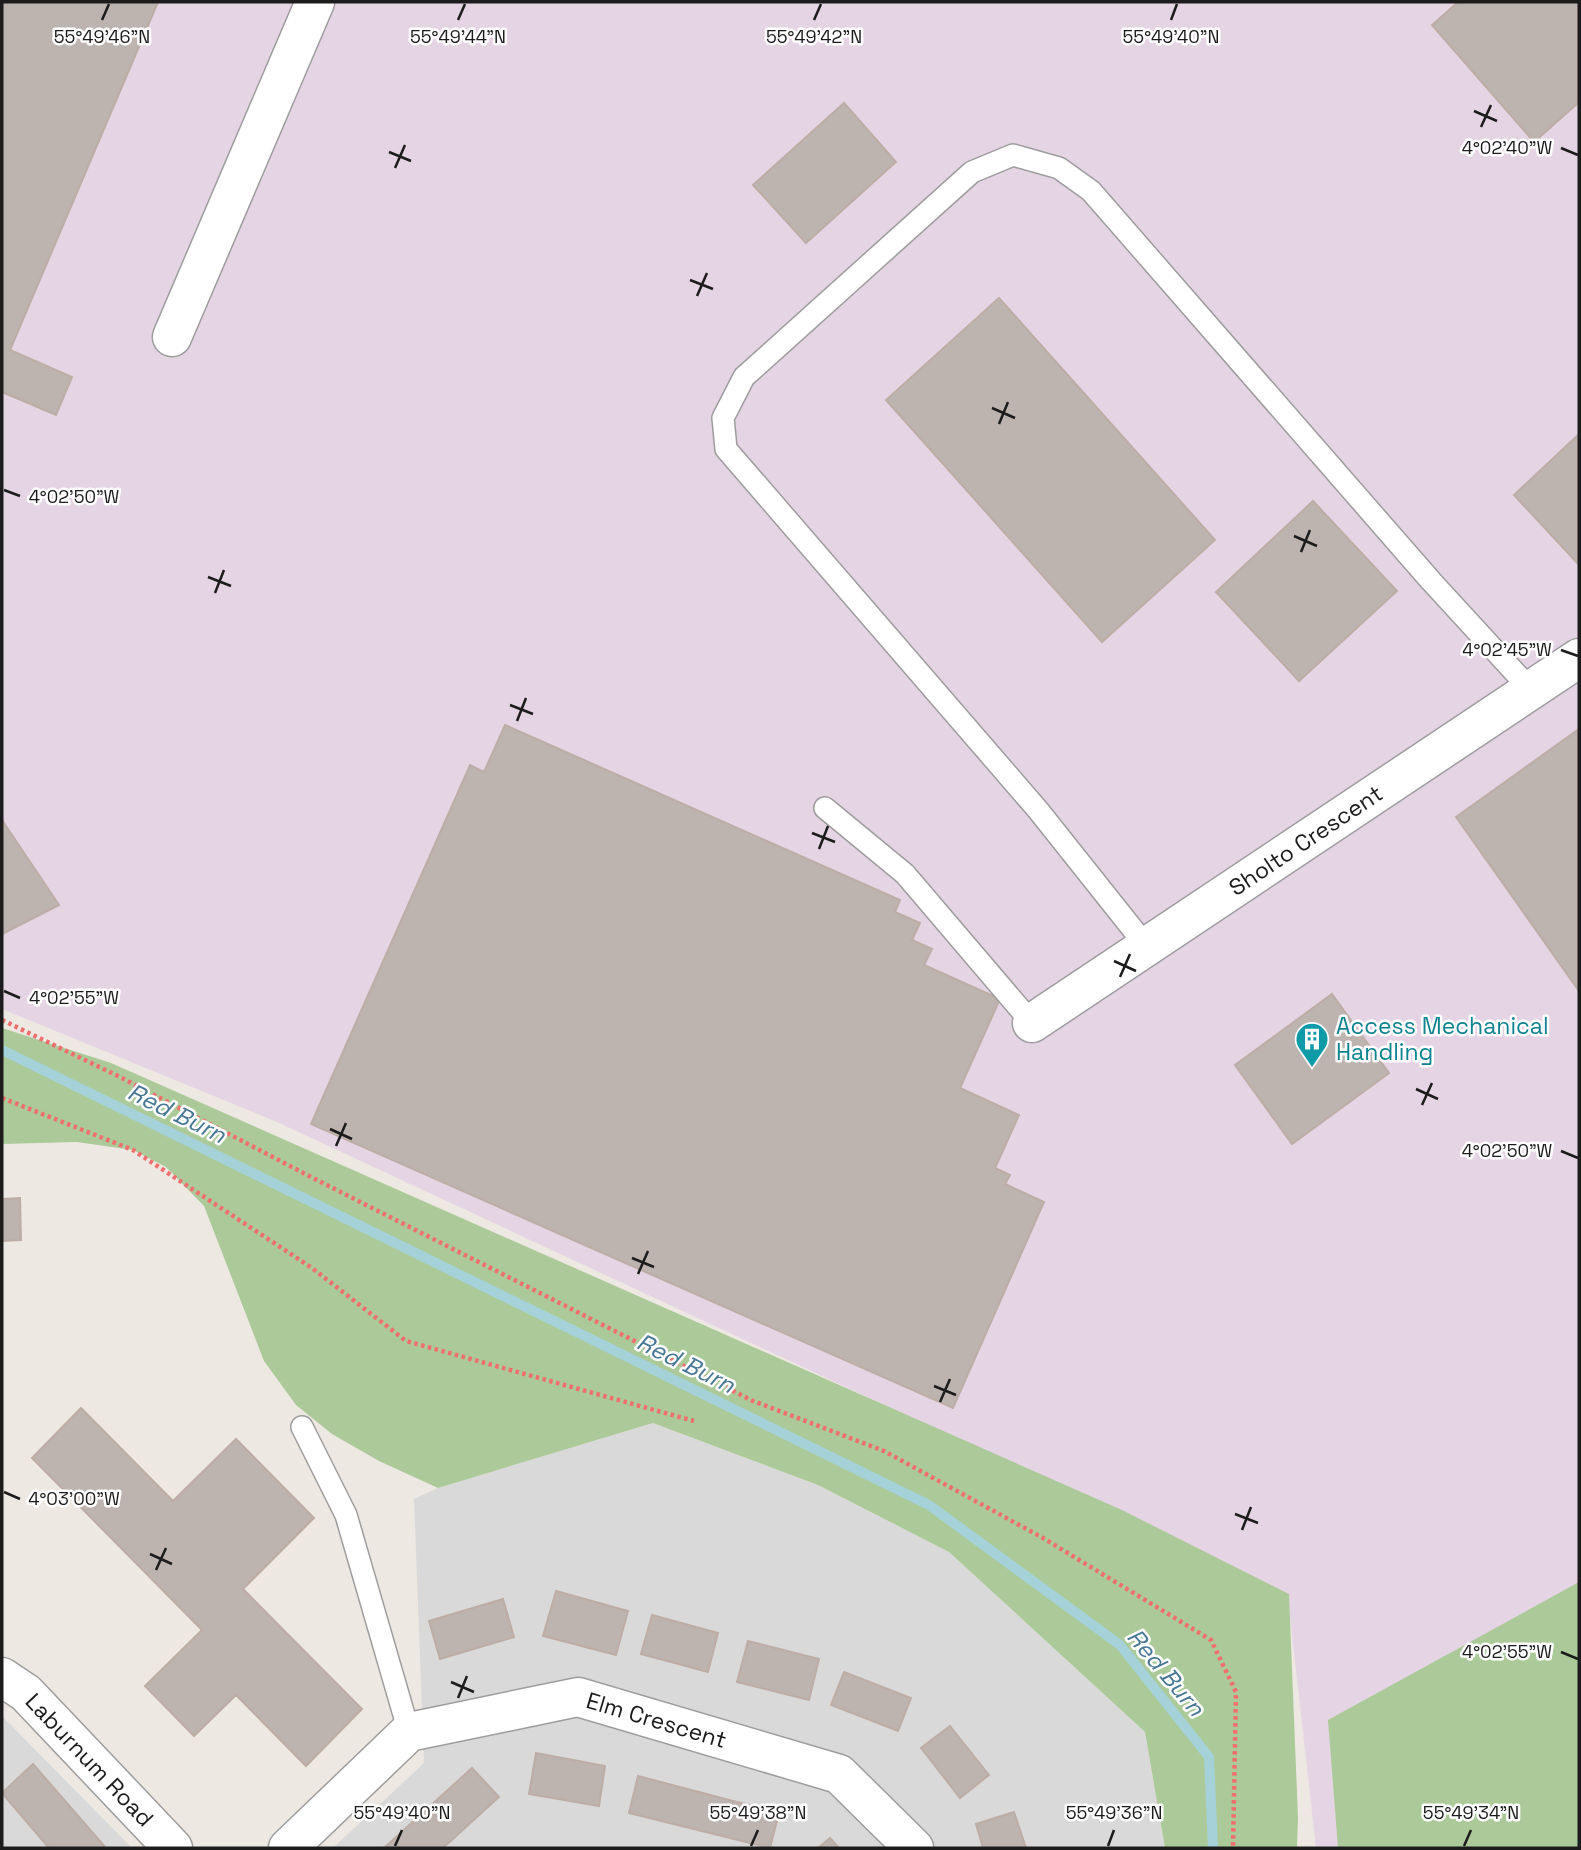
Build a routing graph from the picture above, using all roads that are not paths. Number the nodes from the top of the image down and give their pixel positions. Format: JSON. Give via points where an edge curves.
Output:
{"nodes":[{"id":1,"x":315,"y":2,"type":"edge"},
{"id":2,"x":172,"y":337,"type":"dead end"},
{"id":3,"x":1579,"y":658,"type":"edge"},
{"id":4,"x":1531,"y":690,"type":"junction"},
{"id":5,"x":825,"y":808,"type":"dead end"},
{"id":6,"x":1147,"y":947,"type":"junction"},
{"id":7,"x":1032,"y":1023,"type":"joint"},
{"id":8,"x":302,"y":1427,"type":"dead end"},
{"id":9,"x":2,"y":1677,"type":"edge"},
{"id":10,"x":409,"y":1732,"type":"junction"},
{"id":11,"x":173,"y":1848,"type":"edge"},
{"id":12,"x":288,"y":1848,"type":"edge"},
{"id":13,"x":915,"y":1848,"type":"edge"}],
"edges":[{"from":1,"to":2,"type":"street"},
{"from":3,"to":4,"type":"street","name":"Sholto Crescent"},
{"from":4,"to":6,"type":"street","name":"Sholto Crescent"},
{"from":4,"to":6,"type":"lane","via":[[1091,191],[1059,168],[1013,155],[972,172],[744,377],[723,418],[726,449],[1038,810]]},
{"from":5,"to":7,"type":"lane","via":[[905,874]]},
{"from":6,"to":7,"type":"street","name":"Sholto Crescent"},
{"from":8,"to":10,"type":"lane","via":[[346,1515]]},
{"from":9,"to":11,"type":"street","name":"Laburnum Road","via":[[26,1693]]},
{"from":10,"to":12,"type":"street"},
{"from":10,"to":13,"type":"street","name":"Elm Crescent","via":[[578,1697],[839,1774]]}]}
